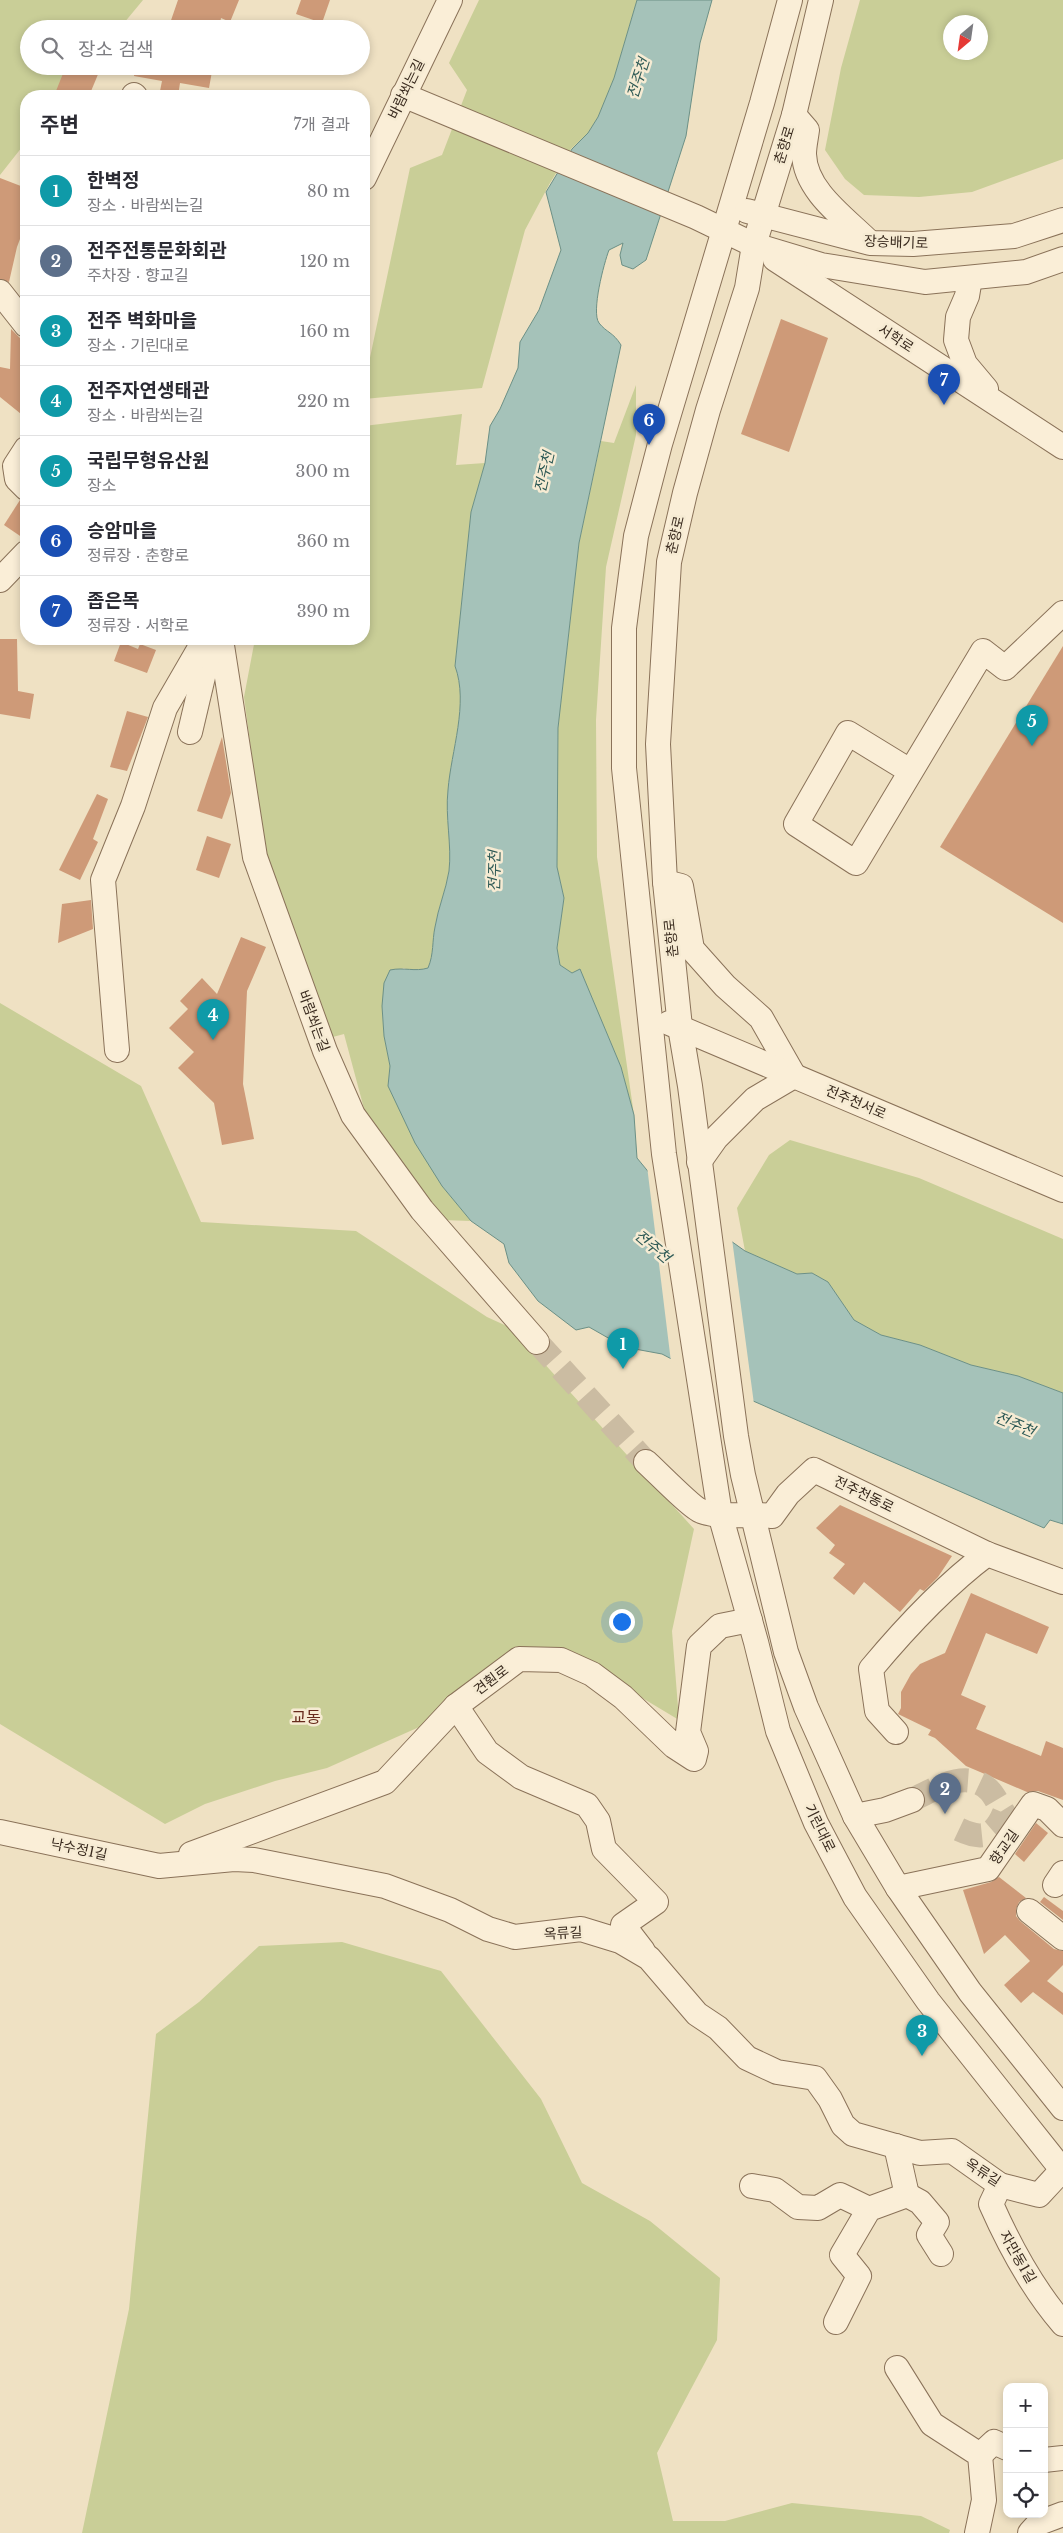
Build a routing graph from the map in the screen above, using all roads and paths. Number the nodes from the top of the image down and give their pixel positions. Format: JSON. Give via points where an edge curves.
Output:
{"nodes":[{"id":1,"x":450,"y":0,"type":"edge"},
{"id":2,"x":790,"y":0,"type":"edge"},
{"id":3,"x":821,"y":0,"type":"edge"},
{"id":4,"x":403,"y":95,"type":"junction"},
{"id":5,"x":794,"y":115,"type":"junction"},
{"id":6,"x":370,"y":165,"type":"edge"},
{"id":7,"x":731,"y":206,"type":"junction"},
{"id":8,"x":762,"y":216,"type":"junction"},
{"id":9,"x":1063,"y":220,"type":"edge"},
{"id":10,"x":724,"y":231,"type":"junction"},
{"id":11,"x":870,"y":243,"type":"junction"},
{"id":12,"x":754,"y":245,"type":"junction"},
{"id":13,"x":1063,"y":259,"type":"edge"},
{"id":14,"x":970,"y":278,"type":"junction"},
{"id":15,"x":0,"y":292,"type":"edge"},
{"id":16,"x":20,"y":317,"type":"edge"},
{"id":17,"x":1000,"y":406,"type":"junction"},
{"id":18,"x":1063,"y":447,"type":"edge"},
{"id":19,"x":20,"y":458,"type":"edge"},
{"id":20,"x":20,"y":482,"type":"edge"},
{"id":21,"x":20,"y":559,"type":"edge"},
{"id":22,"x":0,"y":580,"type":"edge"},
{"id":23,"x":1063,"y":613,"type":"edge"},
{"id":24,"x":202,"y":645,"type":"edge"},
{"id":25,"x":211,"y":645,"type":"edge"},
{"id":26,"x":222,"y":645,"type":"edge"},
{"id":27,"x":190,"y":732,"type":"dead end"},
{"id":28,"x":910,"y":772,"type":"junction"},
{"id":29,"x":665,"y":882,"type":"junction"},
{"id":30,"x":648,"y":1015,"type":"junction"},
{"id":31,"x":680,"y":1027,"type":"junction"},
{"id":32,"x":117,"y":1050,"type":"dead end"},
{"id":33,"x":794,"y":1076,"type":"junction"},
{"id":34,"x":699,"y":1162,"type":"junction"},
{"id":35,"x":1063,"y":1190,"type":"edge"},
{"id":36,"x":537,"y":1342,"type":"tunnel mouth"},
{"id":37,"x":646,"y":1462,"type":"tunnel mouth"},
{"id":38,"x":752,"y":1513,"type":"junction"},
{"id":39,"x":720,"y":1514,"type":"junction"},
{"id":40,"x":987,"y":1554,"type":"junction"},
{"id":41,"x":1063,"y":1582,"type":"edge"},
{"id":42,"x":750,"y":1620,"type":"junction"},
{"id":43,"x":456,"y":1706,"type":"junction"},
{"id":44,"x":896,"y":1732,"type":"dead end"},
{"id":45,"x":912,"y":1800,"type":"tunnel mouth"},
{"id":46,"x":854,"y":1816,"type":"junction"},
{"id":47,"x":1063,"y":1825,"type":"edge"},
{"id":48,"x":0,"y":1832,"type":"edge"},
{"id":49,"x":159,"y":1866,"type":"junction"},
{"id":50,"x":898,"y":1888,"type":"junction"},
{"id":51,"x":1029,"y":1911,"type":"dead end"},
{"id":52,"x":1063,"y":1938,"type":"edge"},
{"id":53,"x":649,"y":1958,"type":"junction"},
{"id":54,"x":1063,"y":2108,"type":"edge"},
{"id":55,"x":896,"y":2146,"type":"junction"},
{"id":56,"x":1063,"y":2170,"type":"edge"},
{"id":57,"x":752,"y":2186,"type":"dead end"},
{"id":58,"x":1000,"y":2186,"type":"junction"},
{"id":59,"x":908,"y":2195,"type":"junction"},
{"id":60,"x":869,"y":2209,"type":"junction"},
{"id":61,"x":941,"y":2254,"type":"dead end"},
{"id":62,"x":836,"y":2322,"type":"dead end"},
{"id":63,"x":1063,"y":2324,"type":"edge"},
{"id":64,"x":897,"y":2368,"type":"dead end"},
{"id":65,"x":1003,"y":2446,"type":"edge"},
{"id":66,"x":980,"y":2454,"type":"junction"},
{"id":67,"x":1063,"y":2458,"type":"edge"},
{"id":68,"x":1048,"y":2460,"type":"edge"},
{"id":69,"x":1063,"y":2514,"type":"edge"},
{"id":70,"x":977,"y":2533,"type":"edge"},
{"id":71,"x":1030,"y":2533,"type":"edge"}],
"edges":[{"from":1,"to":4,"type":"street","name":"바람쐬는길"},
{"from":2,"to":7,"type":"street"},
{"from":3,"to":5,"type":"street","name":"춘향로"},
{"from":4,"to":6,"type":"street","name":"바람쐬는길"},
{"from":4,"to":10,"type":"street"},
{"from":5,"to":8,"type":"street","name":"춘향로"},
{"from":5,"to":11,"type":"street","via":[[807,130],[804,154],[807,171],[815,187]]},
{"from":7,"to":8,"type":"street","name":"장승배기로"},
{"from":7,"to":10,"type":"street"},
{"from":8,"to":11,"type":"street","name":"장승배기로"},
{"from":8,"to":12,"type":"street","name":"춘향로"},
{"from":9,"to":11,"type":"street","name":"장승배기로","via":[[1014,236],[913,244]]},
{"from":10,"to":12,"type":"street"},
{"from":10,"to":30,"type":"street","via":[[636,536],[624,628],[624,768]]},
{"from":12,"to":14,"type":"street","via":[[821,264],[925,282]]},
{"from":12,"to":17,"type":"street","name":"서학로"},
{"from":12,"to":29,"type":"street","name":"춘향로","via":[[747,288],[708,410],[669,562],[658,744]]},
{"from":13,"to":14,"type":"street","via":[[1026,272]]},
{"from":14,"to":17,"type":"street","via":[[967,296],[958,316],[956,340],[966,364]]},
{"from":15,"to":16,"type":"street"},
{"from":17,"to":18,"type":"street","name":"서학로"},
{"from":19,"to":20,"type":"street","via":[[15,466]]},
{"from":21,"to":22,"type":"street"},
{"from":23,"to":28,"type":"street","via":[[1005,668],[983,651]]},
{"from":24,"to":32,"type":"street","via":[[165,708],[133,806],[104,880]]},
{"from":25,"to":27,"type":"street"},
{"from":26,"to":36,"type":"street","name":"바람쐬는길","via":[[255,857],[325,1051],[353,1115],[422,1210]]},
{"from":28,"to":28,"type":"street","via":[[848,733],[796,824],[856,862]]},
{"from":29,"to":31,"type":"street","name":"춘향로"},
{"from":29,"to":33,"type":"street","via":[[681,886],[692,949],[725,986],[761,1018]]},
{"from":30,"to":31,"type":"street","name":"전주천서로"},
{"from":30,"to":39,"type":"street","name":"기린대로","via":[[664,1154]]},
{"from":31,"to":33,"type":"street","name":"전주천서로"},
{"from":31,"to":34,"type":"street","name":"춘향로"},
{"from":33,"to":34,"type":"street","via":[[755,1099],[716,1138]]},
{"from":33,"to":35,"type":"street","name":"전주천서로"},
{"from":34,"to":38,"type":"street","name":"춘향로","via":[[736,1436]]},
{"from":37,"to":39,"type":"street","via":[[700,1511]]},
{"from":38,"to":39,"type":"street"},
{"from":38,"to":40,"type":"street","name":"전주천동로","via":[[772,1516],[788,1494],[814,1470]]},
{"from":38,"to":46,"type":"street","via":[[786,1652],[806,1707]]},
{"from":39,"to":42,"type":"street","name":"기린대로"},
{"from":40,"to":41,"type":"street","name":"전주천동로"},
{"from":40,"to":44,"type":"street","via":[[907,1626],[871,1669],[877,1711]]},
{"from":42,"to":43,"type":"street","name":"견훤로","via":[[720,1626],[700,1646],[688,1732],[696,1751],[694,1759],[674,1746],[623,1697],[592,1674],[561,1660],[519,1658]]},
{"from":42,"to":56,"type":"street","name":"기린대로","via":[[778,1731],[816,1823],[855,1898],[928,2001]]},
{"from":43,"to":49,"type":"street","name":"견훤로","via":[[385,1782]]},
{"from":43,"to":53,"type":"street","via":[[487,1752],[521,1778],[587,1805],[598,1821],[604,1849],[656,1902],[623,1925]]},
{"from":45,"to":46,"type":"street"},
{"from":46,"to":50,"type":"street"},
{"from":47,"to":50,"type":"street","name":"향교길","via":[[1048,1809],[1033,1804],[988,1869]]},
{"from":48,"to":49,"type":"street","name":"낙수정1길"},
{"from":49,"to":53,"type":"street","name":"옥류길","via":[[234,1859],[352,1878],[420,1898],[488,1929],[515,1937],[581,1929],[620,1941]]},
{"from":50,"to":54,"type":"street","via":[[970,1992]]},
{"from":51,"to":52,"type":"street"},
{"from":53,"to":55,"type":"street","name":"옥류길","via":[[697,2014],[718,2028],[746,2058],[778,2072],[815,2078],[843,2125],[853,2134]]},
{"from":55,"to":58,"type":"street","name":"옥류길","via":[[920,2153],[952,2151]]},
{"from":55,"to":59,"type":"street"},
{"from":56,"to":58,"type":"street","name":"옥류길","via":[[1039,2195]]},
{"from":57,"to":60,"type":"street","via":[[775,2190],[798,2207],[818,2208],[840,2195]]},
{"from":58,"to":63,"type":"street","name":"자만동1길","via":[[990,2204],[1044,2301]]},
{"from":59,"to":60,"type":"street"},
{"from":59,"to":61,"type":"street","via":[[920,2202],[937,2222],[929,2235]]},
{"from":60,"to":62,"type":"street","via":[[842,2255],[859,2276]]},
{"from":64,"to":66,"type":"street","via":[[932,2424]]},
{"from":65,"to":66,"type":"street","via":[[994,2442]]},
{"from":66,"to":70,"type":"street","via":[[984,2500]]},
{"from":67,"to":68,"type":"street"},
{"from":69,"to":71,"type":"street","via":[[1039,2523]]}]}
